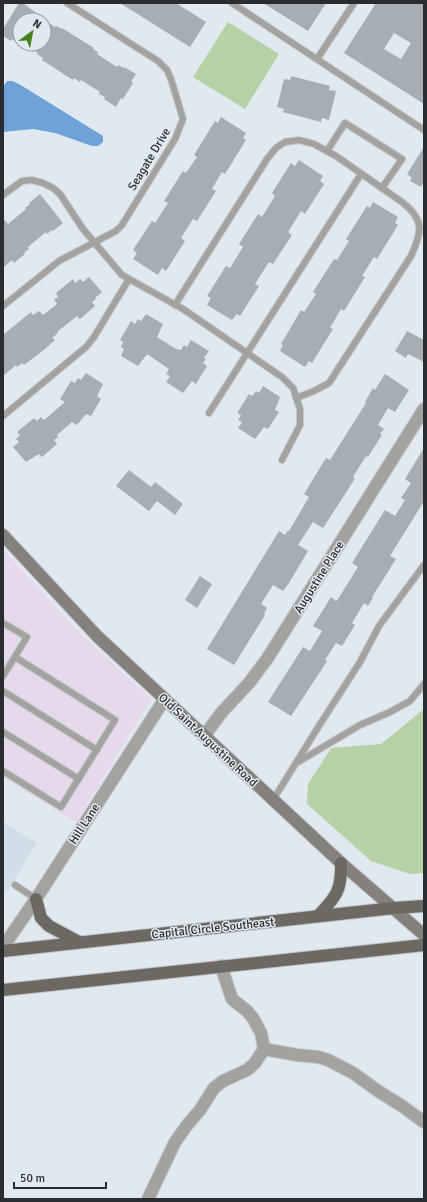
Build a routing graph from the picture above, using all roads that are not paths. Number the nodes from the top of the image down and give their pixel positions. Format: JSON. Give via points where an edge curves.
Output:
{"nodes":[{"id":1,"x":67,"y":3,"type":"edge"},
{"id":2,"x":232,"y":3,"type":"edge"},
{"id":3,"x":354,"y":3,"type":"edge"},
{"id":4,"x":317,"y":59,"type":"junction"},
{"id":5,"x":424,"y":130,"type":"edge"},
{"id":6,"x":328,"y":151,"type":"junction"},
{"id":7,"x":361,"y":174,"type":"junction"},
{"id":8,"x":382,"y":188,"type":"junction"},
{"id":9,"x":3,"y":195,"type":"edge"},
{"id":10,"x":94,"y":242,"type":"junction"},
{"id":11,"x":129,"y":279,"type":"junction"},
{"id":12,"x":175,"y":305,"type":"junction"},
{"id":13,"x":3,"y":306,"type":"edge"},
{"id":14,"x":248,"y":353,"type":"junction"},
{"id":15,"x":296,"y":398,"type":"junction"},
{"id":16,"x":424,"y":409,"type":"edge"},
{"id":17,"x":209,"y":413,"type":"dead end"},
{"id":18,"x":3,"y":416,"type":"edge"},
{"id":19,"x":282,"y":460,"type":"dead end"},
{"id":20,"x":3,"y":535,"type":"edge"},
{"id":21,"x":424,"y":565,"type":"edge"},
{"id":22,"x":3,"y":622,"type":"edge"},
{"id":23,"x":15,"y":656,"type":"junction"},
{"id":24,"x":3,"y":676,"type":"edge"},
{"id":25,"x":424,"y":684,"type":"edge"},
{"id":26,"x":3,"y":691,"type":"edge"},
{"id":27,"x":164,"y":700,"type":"junction"},
{"id":28,"x":3,"y":732,"type":"edge"},
{"id":29,"x":204,"y":736,"type":"junction"},
{"id":30,"x":97,"y":750,"type":"junction"},
{"id":31,"x":297,"y":762,"type":"junction"},
{"id":32,"x":3,"y":771,"type":"edge"},
{"id":33,"x":79,"y":779,"type":"junction"},
{"id":34,"x":273,"y":800,"type":"junction"},
{"id":35,"x":341,"y":863,"type":"junction"},
{"id":36,"x":15,"y":885,"type":"dead end"},
{"id":37,"x":36,"y":898,"type":"junction"},
{"id":38,"x":424,"y":906,"type":"edge"},
{"id":39,"x":394,"y":908,"type":"junction"},
{"id":40,"x":318,"y":916,"type":"junction"},
{"id":41,"x":424,"y":935,"type":"edge"},
{"id":42,"x":79,"y":942,"type":"junction"},
{"id":43,"x":424,"y":945,"type":"edge"},
{"id":44,"x":3,"y":947,"type":"edge"},
{"id":45,"x":3,"y":951,"type":"edge"},
{"id":46,"x":222,"y":966,"type":"junction"},
{"id":47,"x":3,"y":990,"type":"edge"},
{"id":48,"x":264,"y":1049,"type":"junction"},
{"id":49,"x":424,"y":1122,"type":"edge"},
{"id":50,"x":148,"y":1199,"type":"edge"}],
"edges":[{"from":1,"to":10,"type":"lane","name":"Seagate Drive","via":[[158,61],[167,70],[183,119],[175,139],[122,224],[116,231]]},
{"from":2,"to":4,"type":"lane"},
{"from":3,"to":4,"type":"lane"},
{"from":4,"to":5,"type":"lane"},
{"from":6,"to":7,"type":"lane"},
{"from":6,"to":8,"type":"lane","via":[[345,123],[402,159]]},
{"from":6,"to":12,"type":"lane","via":[[299,140],[285,142],[276,148]]},
{"from":7,"to":8,"type":"lane"},
{"from":7,"to":14,"type":"lane"},
{"from":8,"to":15,"type":"lane","via":[[412,210],[418,220],[416,245],[328,383]]},
{"from":9,"to":10,"type":"lane","via":[[22,181],[44,183],[60,194]]},
{"from":10,"to":11,"type":"lane","via":[[122,276]]},
{"from":10,"to":13,"type":"lane","name":"Seagate Drive","via":[[59,261]]},
{"from":11,"to":12,"type":"lane"},
{"from":11,"to":18,"type":"lane","via":[[86,347]]},
{"from":12,"to":14,"type":"lane"},
{"from":14,"to":15,"type":"lane","via":[[282,376],[293,388]]},
{"from":14,"to":17,"type":"lane"},
{"from":15,"to":19,"type":"lane","via":[[300,409],[300,425]]},
{"from":16,"to":29,"type":"street","name":"Augustine Place","via":[[267,659]]},
{"from":20,"to":27,"type":"street","name":"Old Saint Augustine Road","via":[[97,636]]},
{"from":21,"to":31,"type":"lane","via":[[379,626],[360,662]]},
{"from":22,"to":23,"type":"lane","via":[[28,637]]},
{"from":23,"to":24,"type":"lane"},
{"from":23,"to":30,"type":"lane","via":[[116,720]]},
{"from":25,"to":31,"type":"lane","via":[[410,701],[360,725]]},
{"from":26,"to":30,"type":"lane"},
{"from":27,"to":29,"type":"street","name":"Old Saint Augustine Road"},
{"from":27,"to":37,"type":"street","name":"Hill Lane"},
{"from":28,"to":33,"type":"lane"},
{"from":29,"to":34,"type":"street","name":"Old Saint Augustine Road"},
{"from":30,"to":33,"type":"lane"},
{"from":31,"to":34,"type":"lane"},
{"from":32,"to":33,"type":"lane","via":[[61,807]]},
{"from":34,"to":35,"type":"street","name":"Old Saint Augustine Road"},
{"from":35,"to":39,"type":"street","name":"Old Saint Augustine Road"},
{"from":35,"to":40,"type":"main road","via":[[342,878],[338,892]]},
{"from":36,"to":37,"type":"lane"},
{"from":37,"to":42,"type":"main road","via":[[41,918],[49,926]]},
{"from":37,"to":44,"type":"street","name":"Hill Lane"},
{"from":38,"to":39,"type":"main road","name":"Capital Circle Southeast"},
{"from":39,"to":40,"type":"main road","name":"Capital Circle Southeast"},
{"from":39,"to":41,"type":"street","name":"Old Saint Augustine Road"},
{"from":40,"to":42,"type":"main road","name":"Capital Circle Southeast"},
{"from":42,"to":45,"type":"main road","name":"Capital Circle Southeast"},
{"from":43,"to":46,"type":"main road"},
{"from":46,"to":47,"type":"main road"},
{"from":46,"to":48,"type":"street","via":[[232,999],[253,1018],[261,1033]]},
{"from":48,"to":49,"type":"street","via":[[328,1060],[354,1073]]},
{"from":48,"to":50,"type":"street","via":[[247,1070],[214,1088],[175,1142]]}]}
